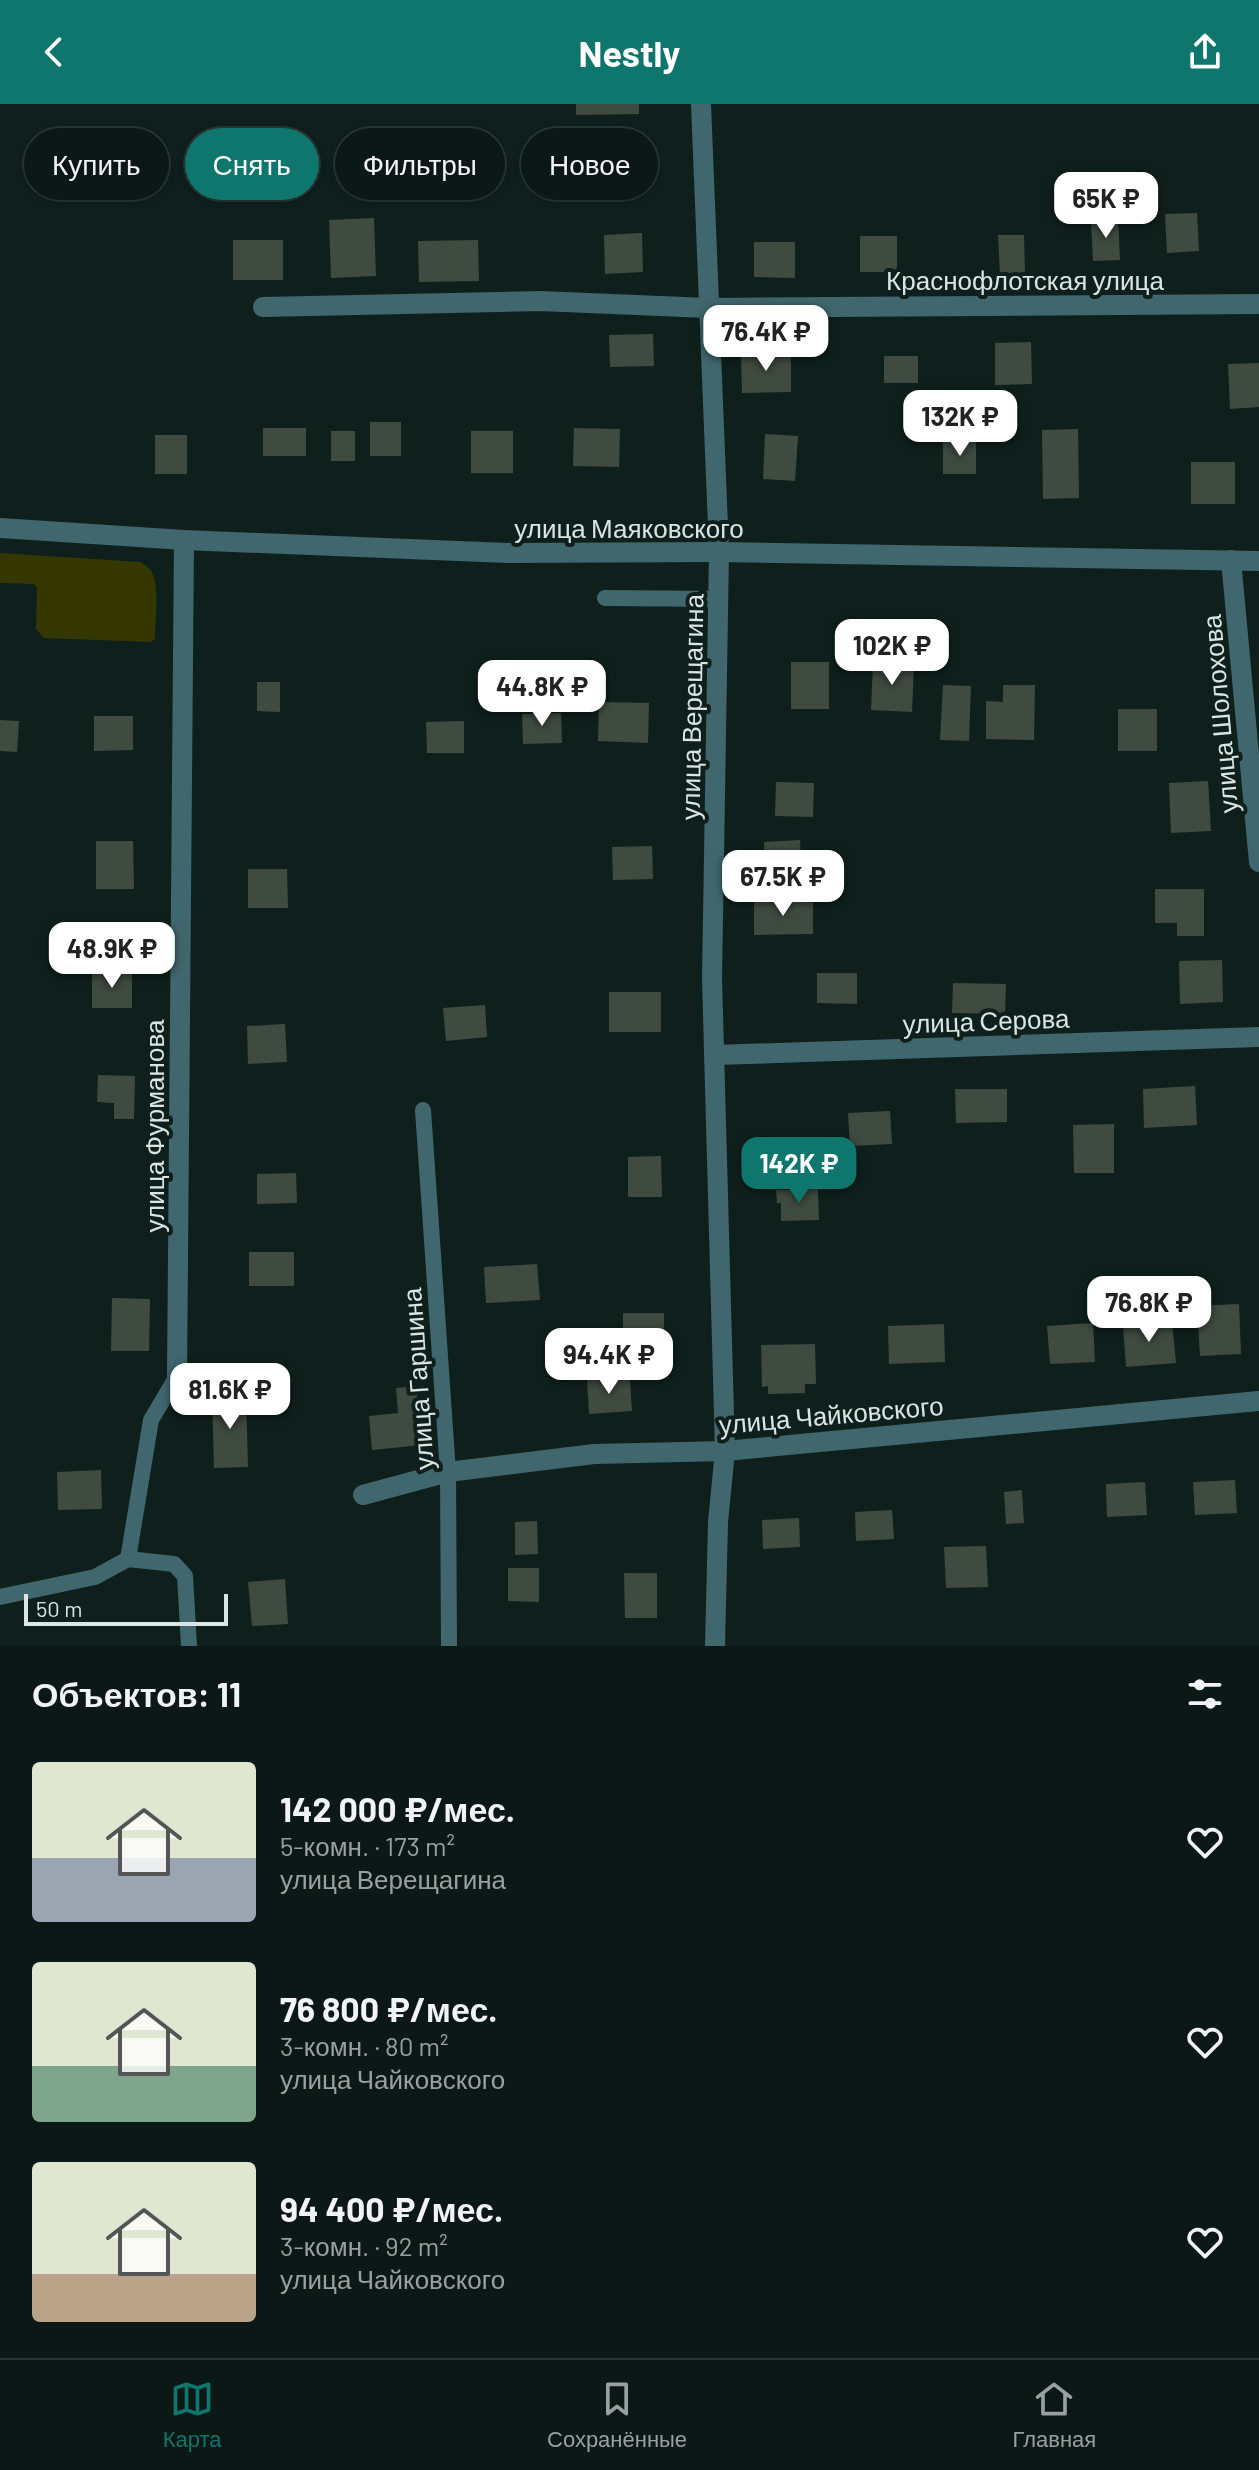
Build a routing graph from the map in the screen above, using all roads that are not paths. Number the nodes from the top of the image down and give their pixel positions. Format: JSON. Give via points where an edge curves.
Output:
{"nodes":[{"id":1,"x":701,"y":104,"type":"edge"},
{"id":2,"x":1259,"y":304,"type":"edge"},
{"id":3,"x":263,"y":307,"type":"dead end"},
{"id":4,"x":708,"y":308,"type":"junction"},
{"id":5,"x":0,"y":528,"type":"edge"},
{"id":6,"x":184,"y":540,"type":"junction"},
{"id":7,"x":719,"y":552,"type":"junction"},
{"id":8,"x":1231,"y":560,"type":"junction"},
{"id":9,"x":1259,"y":561,"type":"edge"},
{"id":10,"x":605,"y":598,"type":"dead end"},
{"id":11,"x":719,"y":599,"type":"junction"},
{"id":12,"x":1259,"y":862,"type":"edge"},
{"id":13,"x":1259,"y":1037,"type":"edge"},
{"id":14,"x":715,"y":1055,"type":"junction"},
{"id":15,"x":423,"y":1110,"type":"dead end"},
{"id":16,"x":177,"y":1376,"type":"joint"},
{"id":17,"x":1259,"y":1401,"type":"edge"},
{"id":18,"x":725,"y":1451,"type":"junction"},
{"id":19,"x":448,"y":1472,"type":"junction"},
{"id":20,"x":363,"y":1495,"type":"dead end"},
{"id":21,"x":128,"y":1559,"type":"junction"},
{"id":22,"x":0,"y":1597,"type":"edge"},
{"id":23,"x":189,"y":1646,"type":"edge"},
{"id":24,"x":449,"y":1646,"type":"edge"},
{"id":25,"x":715,"y":1646,"type":"edge"}],
"edges":[{"from":1,"to":4,"type":"street","name":"улица Верещагина"},
{"from":2,"to":4,"type":"street","name":"Краснофлотская улица"},
{"from":3,"to":4,"type":"street","name":"Краснофлотская улица","via":[[540,301]]},
{"from":4,"to":7,"type":"street","name":"улица Верещагина"},
{"from":5,"to":6,"type":"street","name":"улица Маяковского"},
{"from":6,"to":7,"type":"street","name":"улица Маяковского","via":[[508,553]]},
{"from":6,"to":16,"type":"street","name":"улица Фурманова"},
{"from":7,"to":8,"type":"street","name":"улица Маяковского"},
{"from":7,"to":11,"type":"street","name":"улица Верещагина"},
{"from":8,"to":9,"type":"street","name":"улица Маяковского"},
{"from":8,"to":12,"type":"street","name":"улица Шолохова"},
{"from":10,"to":11,"type":"lane"},
{"from":11,"to":14,"type":"street","name":"улица Верещагина"},
{"from":13,"to":14,"type":"street","name":"улица Серова"},
{"from":14,"to":18,"type":"street","name":"улица Верещагина"},
{"from":15,"to":19,"type":"lane","name":"улица Гаршина"},
{"from":16,"to":21,"type":"lane","via":[[151,1420]]},
{"from":17,"to":18,"type":"street","name":"улица Чайковского"},
{"from":18,"to":19,"type":"street","name":"улица Чайковского","via":[[594,1454]]},
{"from":18,"to":25,"type":"street","name":"улица Верещагина"},
{"from":19,"to":20,"type":"street","name":"улица Чайковского"},
{"from":19,"to":24,"type":"lane","name":"улица Гаршина"},
{"from":21,"to":22,"type":"lane","via":[[95,1577]]},
{"from":21,"to":23,"type":"lane","via":[[174,1564],[185,1576]]}]}
